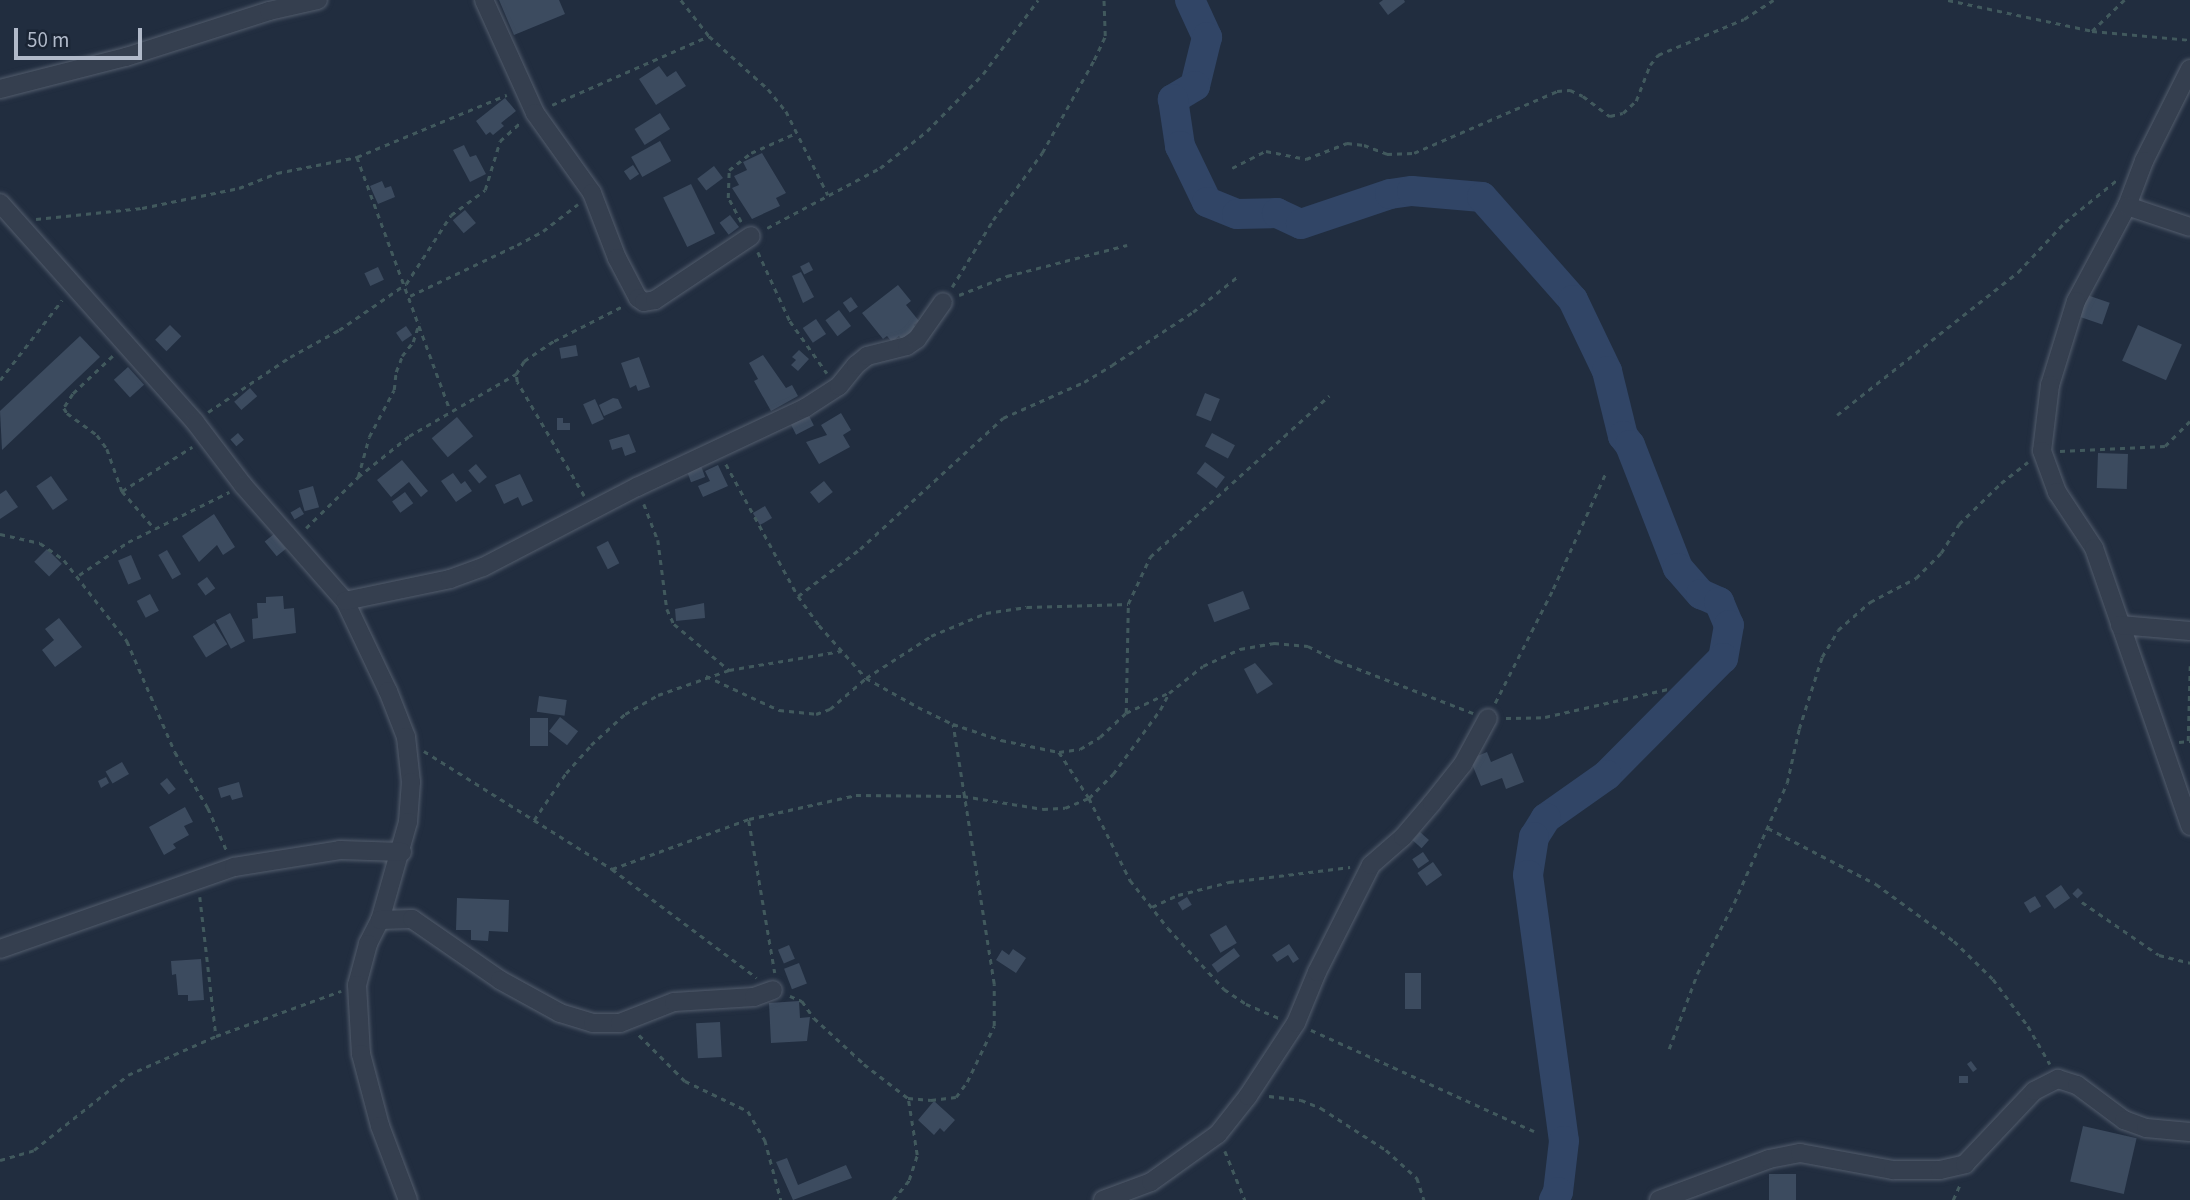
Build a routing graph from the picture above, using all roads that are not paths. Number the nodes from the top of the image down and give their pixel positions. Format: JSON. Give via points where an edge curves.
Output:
{"nodes":[{"id":1,"x":318,"y":0,"type":"edge"},
{"id":2,"x":484,"y":0,"type":"edge"},
{"id":3,"x":2190,"y":69,"type":"edge"},
{"id":4,"x":0,"y":89,"type":"edge"},
{"id":5,"x":0,"y":204,"type":"edge"},
{"id":6,"x":2127,"y":206,"type":"junction"},
{"id":7,"x":2190,"y":227,"type":"edge"},
{"id":8,"x":751,"y":236,"type":"road end"},
{"id":9,"x":943,"y":302,"type":"road end"},
{"id":10,"x":345,"y":601,"type":"junction"},
{"id":11,"x":2120,"y":625,"type":"junction"},
{"id":12,"x":2190,"y":631,"type":"edge"},
{"id":13,"x":1488,"y":718,"type":"road end"},
{"id":14,"x":2190,"y":826,"type":"edge"},
{"id":15,"x":402,"y":852,"type":"junction"},
{"id":16,"x":380,"y":920,"type":"junction"},
{"id":17,"x":0,"y":949,"type":"edge"},
{"id":18,"x":773,"y":990,"type":"road end"},
{"id":19,"x":2190,"y":1132,"type":"edge"},
{"id":20,"x":408,"y":1200,"type":"edge"},
{"id":21,"x":1104,"y":1200,"type":"edge"},
{"id":22,"x":1659,"y":1200,"type":"edge"}],
"edges":[{"from":1,"to":4,"type":"street"},
{"from":2,"to":8,"type":"street","via":[[535,113],[592,193],[638,298],[655,300]]},
{"from":3,"to":6,"type":"street"},
{"from":5,"to":10,"type":"street","via":[[195,422],[243,485]]},
{"from":6,"to":7,"type":"street"},
{"from":6,"to":11,"type":"street","via":[[2076,301],[2050,385],[2042,451],[2057,492],[2094,548]]},
{"from":9,"to":10,"type":"street","via":[[917,339],[867,356],[839,386],[805,408],[637,486],[472,571]]},
{"from":10,"to":15,"type":"street","via":[[406,737],[411,782]]},
{"from":11,"to":12,"type":"street"},
{"from":11,"to":14,"type":"street"},
{"from":13,"to":21,"type":"street","via":[[1463,764],[1432,803],[1371,865],[1296,1023],[1219,1134],[1151,1182]]},
{"from":15,"to":16,"type":"street"},
{"from":15,"to":17,"type":"street","via":[[340,850],[234,867]]},
{"from":16,"to":18,"type":"street","via":[[412,919],[500,980],[560,1013],[593,1023],[620,1023],[674,1002],[754,997]]},
{"from":16,"to":20,"type":"street","via":[[357,985],[361,1054],[380,1126]]},
{"from":19,"to":22,"type":"street","via":[[2146,1128],[2124,1120],[2077,1085],[2058,1079],[2034,1091],[1965,1164],[1940,1170],[1893,1170],[1800,1153],[1769,1159]]}]}
